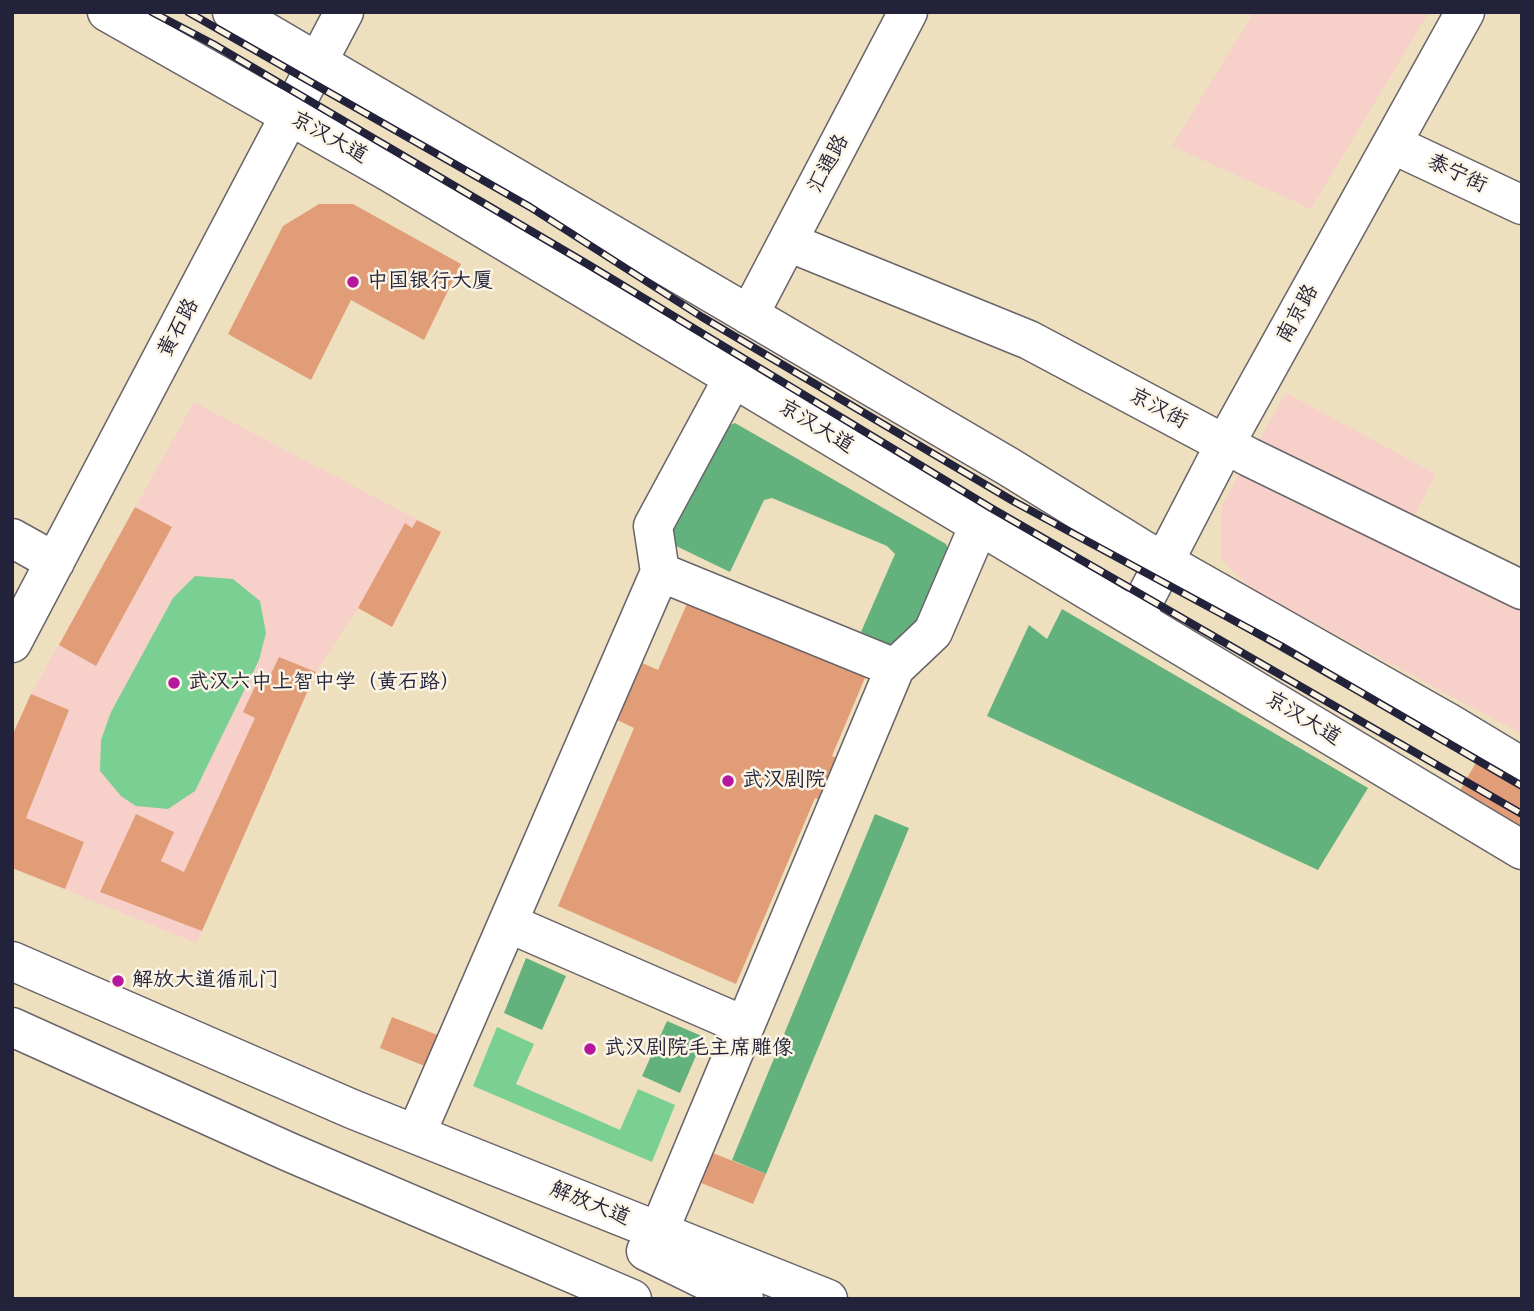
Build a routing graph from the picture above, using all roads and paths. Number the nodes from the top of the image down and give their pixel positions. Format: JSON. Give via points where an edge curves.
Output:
{"nodes":[{"id":1,"x":107,"y":12,"type":"edge"},
{"id":2,"x":232,"y":12,"type":"edge"},
{"id":3,"x":344,"y":12,"type":"edge"},
{"id":4,"x":908,"y":12,"type":"edge"},
{"id":5,"x":1465,"y":12,"type":"edge"},
{"id":6,"x":316,"y":63,"type":"junction"},
{"id":7,"x":291,"y":118,"type":"junction"},
{"id":8,"x":1392,"y":144,"type":"junction"},
{"id":9,"x":1522,"y":205,"type":"edge"},
{"id":10,"x":788,"y":242,"type":"junction"},
{"id":11,"x":749,"y":315,"type":"junction"},
{"id":12,"x":733,"y":377,"type":"junction"},
{"id":13,"x":1225,"y":444,"type":"junction"},
{"id":14,"x":979,"y":525,"type":"junction"},
{"id":15,"x":12,"y":538,"type":"edge"},
{"id":16,"x":1162,"y":561,"type":"junction"},
{"id":17,"x":55,"y":562,"type":"junction"},
{"id":18,"x":660,"y":572,"type":"junction"},
{"id":19,"x":1522,"y":590,"type":"edge"},
{"id":20,"x":1135,"y":618,"type":"junction"},
{"id":21,"x":12,"y":643,"type":"edge"},
{"id":22,"x":895,"y":668,"type":"junction"},
{"id":23,"x":1522,"y":767,"type":"edge"},
{"id":24,"x":1522,"y":850,"type":"edge"},
{"id":25,"x":508,"y":923,"type":"junction"},
{"id":26,"x":12,"y":961,"type":"edge"},
{"id":27,"x":745,"y":1026,"type":"junction"},
{"id":28,"x":12,"y":1027,"type":"edge"},
{"id":29,"x":352,"y":1109,"type":"junction"},
{"id":30,"x":416,"y":1134,"type":"junction"},
{"id":31,"x":289,"y":1152,"type":"junction"},
{"id":32,"x":659,"y":1231,"type":"junction"},
{"id":33,"x":563,"y":1299,"type":"edge"},
{"id":34,"x":632,"y":1299,"type":"edge"},
{"id":35,"x":744,"y":1299,"type":"edge"},
{"id":36,"x":828,"y":1299,"type":"edge"}],
"edges":[{"from":1,"to":7,"type":"main road","name":"京汉大道"},
{"from":2,"to":6,"type":"main road"},
{"from":3,"to":6,"type":"main road","name":"黄石路"},
{"from":4,"to":10,"type":"main road","name":"汇通路"},
{"from":5,"to":8,"type":"main road","name":"南京路"},
{"from":6,"to":7,"type":"main road","name":"黄石路"},
{"from":6,"to":11,"type":"main road"},
{"from":7,"to":12,"type":"main road","name":"京汉大道"},
{"from":7,"to":17,"type":"main road","name":"黄石路"},
{"from":8,"to":9,"type":"main road","name":"泰宁街"},
{"from":8,"to":13,"type":"main road","name":"南京路"},
{"from":10,"to":11,"type":"main road","name":"汇通路"},
{"from":10,"to":13,"type":"main road","name":"京汉街","via":[[1029,340]]},
{"from":11,"to":16,"type":"main road"},
{"from":12,"to":14,"type":"main road","name":"京汉大道"},
{"from":12,"to":18,"type":"main road","via":[[653,526]]},
{"from":13,"to":16,"type":"main road","name":"南京路"},
{"from":13,"to":19,"type":"main road","name":"京汉街"},
{"from":14,"to":20,"type":"main road","name":"京汉大道"},
{"from":14,"to":22,"type":"main road","via":[[933,632]]},
{"from":15,"to":17,"type":"main road"},
{"from":16,"to":20,"type":"main road","name":"南京路"},
{"from":16,"to":23,"type":"main road"},
{"from":17,"to":21,"type":"main road","name":"黄石路"},
{"from":18,"to":22,"type":"main road"},
{"from":18,"to":25,"type":"main road"},
{"from":20,"to":24,"type":"main road","name":"京汉大道"},
{"from":22,"to":27,"type":"main road"},
{"from":25,"to":27,"type":"main road"},
{"from":25,"to":30,"type":"main road"},
{"from":26,"to":29,"type":"main road","name":"解放大道"},
{"from":27,"to":32,"type":"main road"},
{"from":28,"to":31,"type":"main road"},
{"from":29,"to":30,"type":"main road","name":"解放大道"},
{"from":29,"to":35,"type":"main road","name":"解放大道"},
{"from":30,"to":32,"type":"main road","name":"解放大道"},
{"from":31,"to":33,"type":"main road"},
{"from":31,"to":34,"type":"main road"},
{"from":32,"to":36,"type":"main road","name":"解放大道"}]}
